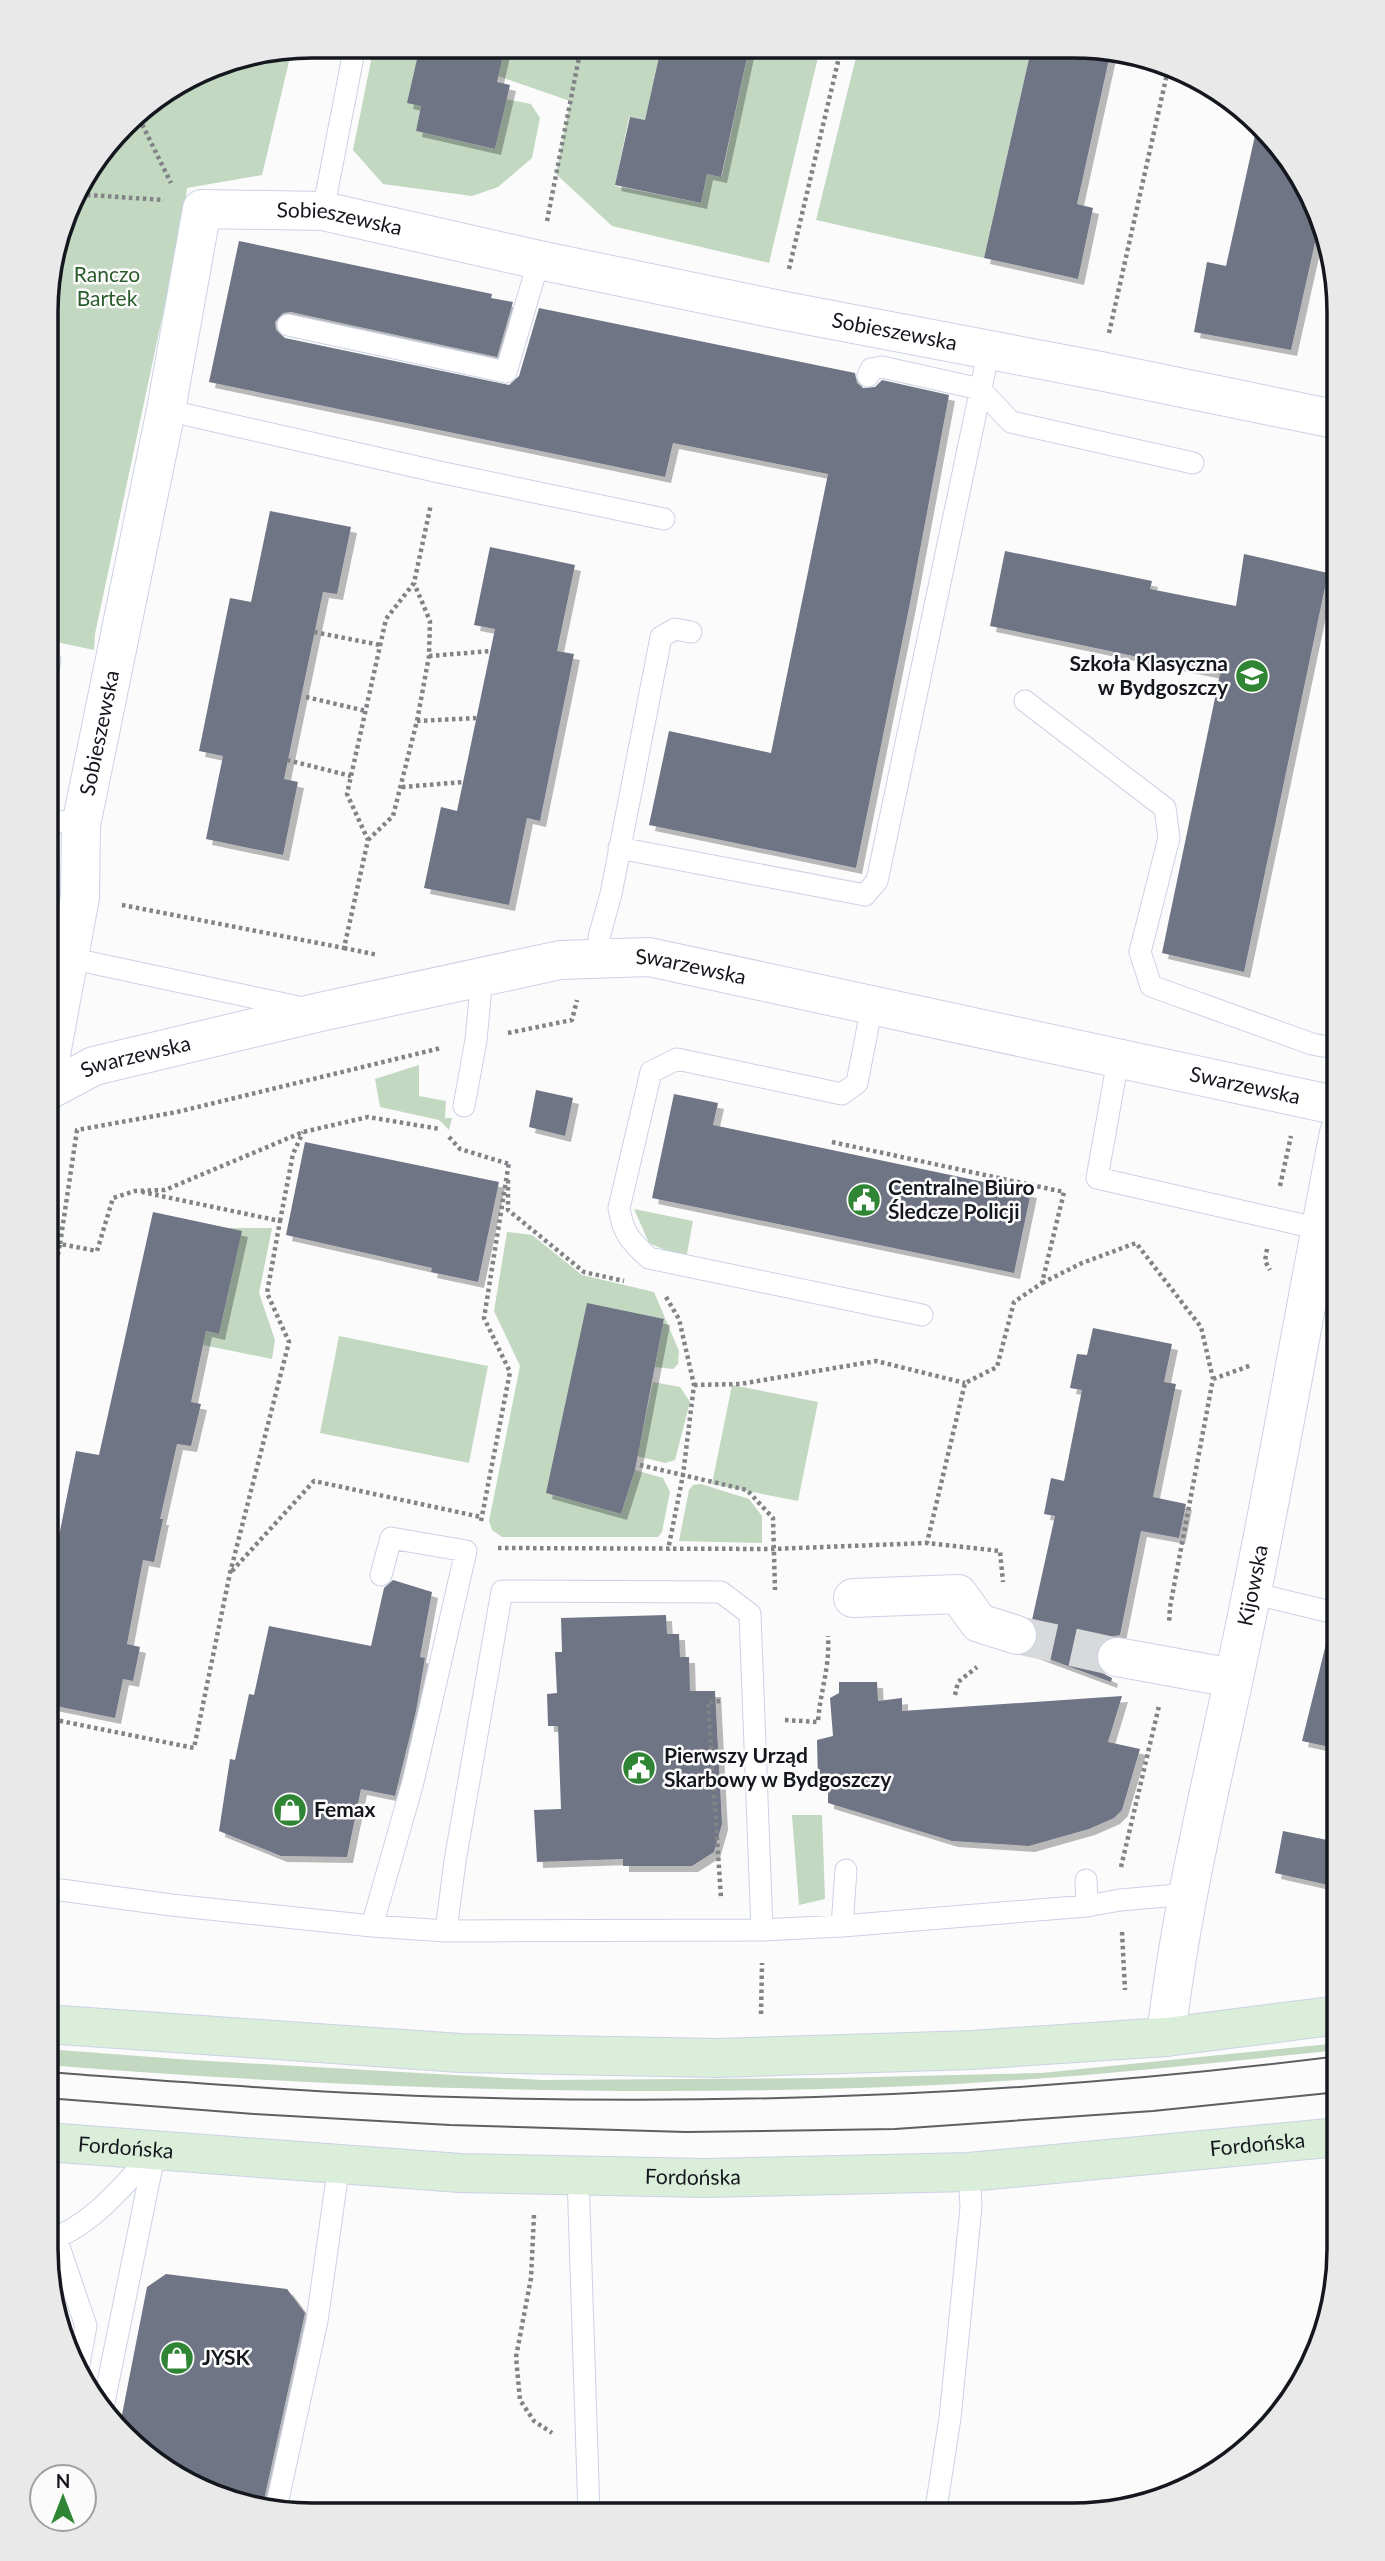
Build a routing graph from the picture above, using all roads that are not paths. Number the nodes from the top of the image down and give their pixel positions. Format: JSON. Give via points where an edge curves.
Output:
{"nodes":[{"id":1,"x":353,"y":58,"type":"edge"},
{"id":2,"x":323,"y":211,"type":"junction"},
{"id":3,"x":539,"y":260,"type":"junction"},
{"id":4,"x":288,"y":325,"type":"dead end"},
{"id":5,"x":989,"y":350,"type":"junction"},
{"id":6,"x":868,"y":376,"type":"dead end"},
{"id":7,"x":980,"y":389,"type":"junction"},
{"id":8,"x":166,"y":410,"type":"junction"},
{"id":9,"x":1327,"y":418,"type":"edge"},
{"id":10,"x":1193,"y":463,"type":"dead end"},
{"id":11,"x":664,"y":519,"type":"dead end"},
{"id":12,"x":691,"y":632,"type":"dead end"},
{"id":13,"x":1026,"y":701,"type":"dead end"},
{"id":14,"x":64,"y":822,"type":"edge"},
{"id":15,"x":620,"y":848,"type":"junction"},
{"id":16,"x":69,"y":958,"type":"junction"},
{"id":17,"x":605,"y":958,"type":"junction"},
{"id":18,"x":482,"y":977,"type":"junction"},
{"id":19,"x":58,"y":992,"type":"edge"},
{"id":20,"x":872,"y":1006,"type":"junction"},
{"id":21,"x":320,"y":1012,"type":"junction"},
{"id":22,"x":1327,"y":1047,"type":"edge"},
{"id":23,"x":1118,"y":1060,"type":"junction"},
{"id":24,"x":58,"y":1085,"type":"edge"},
{"id":25,"x":1327,"y":1104,"type":"edge"},
{"id":26,"x":464,"y":1106,"type":"dead end"},
{"id":27,"x":1327,"y":1230,"type":"edge"},
{"id":28,"x":1327,"y":1245,"type":"edge"},
{"id":29,"x":922,"y":1315,"type":"dead end"},
{"id":30,"x":381,"y":1575,"type":"dead end"},
{"id":31,"x":1252,"y":1593,"type":"junction"},
{"id":32,"x":853,"y":1598,"type":"dead end"},
{"id":33,"x":1327,"y":1611,"type":"edge"},
{"id":34,"x":1011,"y":1633,"type":"tunnel mouth"},
{"id":35,"x":1117,"y":1657,"type":"tunnel mouth"},
{"id":36,"x":1233,"y":1674,"type":"junction"},
{"id":37,"x":846,"y":1870,"type":"dead end"},
{"id":38,"x":1086,"y":1880,"type":"dead end"},
{"id":39,"x":58,"y":1890,"type":"edge"},
{"id":40,"x":1189,"y":1894,"type":"junction"},
{"id":41,"x":1087,"y":1906,"type":"junction"},
{"id":42,"x":372,"y":1926,"type":"junction"},
{"id":43,"x":842,"y":1926,"type":"junction"},
{"id":44,"x":762,"y":1930,"type":"junction"},
{"id":45,"x":446,"y":1931,"type":"junction"},
{"id":46,"x":1327,"y":2017,"type":"edge"},
{"id":47,"x":58,"y":2025,"type":"edge"},
{"id":48,"x":1166,"y":2037,"type":"junction"},
{"id":49,"x":1327,"y":2138,"type":"edge"},
{"id":50,"x":58,"y":2143,"type":"edge"},
{"id":51,"x":155,"y":2151,"type":"junction"},
{"id":52,"x":339,"y":2164,"type":"junction"},
{"id":53,"x":969,"y":2172,"type":"junction"},
{"id":54,"x":578,"y":2176,"type":"junction"},
{"id":55,"x":58,"y":2236,"type":"edge"},
{"id":56,"x":58,"y":2256,"type":"edge"},
{"id":57,"x":81,"y":2355,"type":"edge"},
{"id":58,"x":105,"y":2396,"type":"edge"},
{"id":59,"x":278,"y":2501,"type":"edge"},
{"id":60,"x":589,"y":2503,"type":"edge"},
{"id":61,"x":937,"y":2503,"type":"edge"}],
"edges":[{"from":1,"to":2,"type":"lane"},
{"from":2,"to":3,"type":"street","name":"Sobieszewska"},
{"from":2,"to":8,"type":"street","name":"Sobieszewska","via":[[202,209]]},
{"from":3,"to":4,"type":"lane","via":[[506,372]]},
{"from":3,"to":5,"type":"street","name":"Sobieszewska"},
{"from":5,"to":7,"type":"lane"},
{"from":5,"to":9,"type":"street","name":"Sobieszewska"},
{"from":6,"to":7,"type":"lane","via":[[871,369],[882,367]]},
{"from":7,"to":10,"type":"lane","via":[[1012,422]]},
{"from":7,"to":15,"type":"lane","via":[[877,881],[865,895]]},
{"from":8,"to":11,"type":"lane"},
{"from":8,"to":14,"type":"street","name":"Sobieszewska"},
{"from":12,"to":15,"type":"lane","via":[[676,629],[661,637]]},
{"from":13,"to":22,"type":"lane","via":[[1165,808],[1169,838],[1140,952],[1151,986]]},
{"from":14,"to":16,"type":"street","name":"Sobieszewska","via":[[80,897]]},
{"from":15,"to":17,"type":"lane","via":[[599,937]]},
{"from":16,"to":19,"type":"street","name":"Sobieszewska"},
{"from":16,"to":21,"type":"lane"},
{"from":17,"to":18,"type":"street","name":"Swarzewska","via":[[560,960]]},
{"from":17,"to":20,"type":"street","name":"Swarzewska","via":[[649,957]]},
{"from":18,"to":21,"type":"street","name":"Swarzewska"},
{"from":18,"to":26,"type":"lane"},
{"from":20,"to":23,"type":"street","name":"Swarzewska"},
{"from":20,"to":29,"type":"lane","via":[[857,1083],[842,1094],[677,1059],[650,1072],[620,1208],[622,1226],[649,1258]]},
{"from":21,"to":24,"type":"street","name":"Swarzewska","via":[[94,1066]]},
{"from":23,"to":25,"type":"street","name":"Swarzewska"},
{"from":23,"to":27,"type":"lane","via":[[1097,1178]]},
{"from":28,"to":31,"type":"street","name":"Kijowska"},
{"from":30,"to":42,"type":"lane","via":[[391,1538],[466,1551],[413,1782]]},
{"from":31,"to":33,"type":"lane"},
{"from":31,"to":36,"type":"street","name":"Kijowska"},
{"from":32,"to":34,"type":"street","via":[[958,1594],[979,1623]]},
{"from":35,"to":36,"type":"street"},
{"from":36,"to":40,"type":"street","name":"Kijowska"},
{"from":37,"to":43,"type":"lane"},
{"from":38,"to":41,"type":"lane"},
{"from":39,"to":42,"type":"lane"},
{"from":40,"to":41,"type":"lane"},
{"from":40,"to":48,"type":"street","name":"Kijowska"},
{"from":41,"to":43,"type":"lane"},
{"from":42,"to":45,"type":"lane"},
{"from":43,"to":44,"type":"lane"},
{"from":44,"to":45,"type":"lane"},
{"from":44,"to":45,"type":"lane","via":[[750,1614],[722,1592],[502,1591]]},
{"from":46,"to":48,"type":"main road"},
{"from":47,"to":48,"type":"main road","via":[[460,2053],[717,2058],[972,2050]]},
{"from":49,"to":53,"type":"main road","name":"Fordońska"},
{"from":50,"to":51,"type":"main road","name":"Fordońska"},
{"from":51,"to":52,"type":"main road","name":"Fordońska"},
{"from":51,"to":55,"type":"lane","via":[[118,2192],[79,2225]]},
{"from":51,"to":58,"type":"lane"},
{"from":52,"to":54,"type":"main road","name":"Fordońska"},
{"from":52,"to":59,"type":"lane","via":[[317,2321]]},
{"from":53,"to":54,"type":"main road","name":"Fordońska"},
{"from":53,"to":61,"type":"lane","via":[[970,2220]]},
{"from":54,"to":60,"type":"lane"},
{"from":56,"to":57,"type":"lane","via":[[86,2326]]}]}
